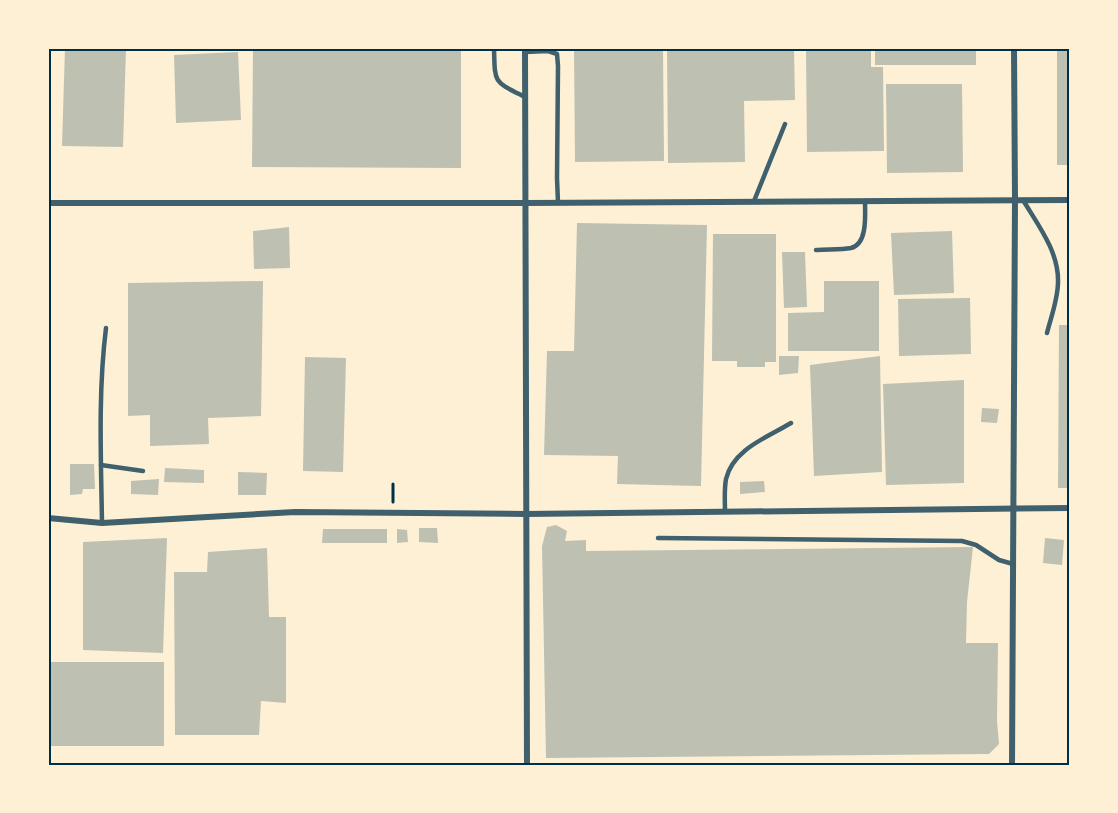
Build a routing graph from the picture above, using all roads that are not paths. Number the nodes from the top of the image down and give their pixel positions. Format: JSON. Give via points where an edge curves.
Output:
{"nodes":[{"id":1,"x":494,"y":48,"type":"edge"},
{"id":2,"x":1014,"y":48,"type":"edge"},
{"id":3,"x":525,"y":50,"type":"edge"},
{"id":4,"x":525,"y":97,"type":"junction"},
{"id":5,"x":784,"y":124,"type":"dead end"},
{"id":6,"x":1015,"y":200,"type":"junction"},
{"id":7,"x":1023,"y":200,"type":"junction"},
{"id":8,"x":1070,"y":200,"type":"edge"},
{"id":9,"x":754,"y":201,"type":"junction"},
{"id":10,"x":865,"y":201,"type":"junction"},
{"id":11,"x":48,"y":203,"type":"edge"},
{"id":12,"x":525,"y":203,"type":"junction"},
{"id":13,"x":558,"y":203,"type":"junction"},
{"id":14,"x":816,"y":250,"type":"dead end"},
{"id":15,"x":106,"y":328,"type":"dead end"},
{"id":16,"x":1047,"y":333,"type":"dead end"},
{"id":17,"x":791,"y":423,"type":"dead end"},
{"id":18,"x":100,"y":465,"type":"junction"},
{"id":19,"x":143,"y":471,"type":"dead end"},
{"id":20,"x":1070,"y":508,"type":"edge"},
{"id":21,"x":1014,"y":509,"type":"junction"},
{"id":22,"x":725,"y":512,"type":"junction"},
{"id":23,"x":525,"y":514,"type":"junction"},
{"id":24,"x":48,"y":518,"type":"edge"},
{"id":25,"x":102,"y":523,"type":"junction"},
{"id":26,"x":658,"y":538,"type":"dead end"},
{"id":27,"x":1013,"y":564,"type":"junction"},
{"id":28,"x":527,"y":765,"type":"edge"},
{"id":29,"x":1012,"y":765,"type":"edge"}],
"edges":[{"from":1,"to":4,"type":"lane","via":[[499,83]]},
{"from":2,"to":6,"type":"street"},
{"from":3,"to":4,"type":"street"},
{"from":3,"to":13,"type":"lane","via":[[557,54]]},
{"from":4,"to":12,"type":"street"},
{"from":5,"to":9,"type":"lane"},
{"from":6,"to":7,"type":"street"},
{"from":6,"to":10,"type":"street"},
{"from":6,"to":21,"type":"street"},
{"from":7,"to":8,"type":"street"},
{"from":7,"to":16,"type":"lane","via":[[1057,267],[1057,294]]},
{"from":9,"to":10,"type":"street"},
{"from":9,"to":13,"type":"street"},
{"from":10,"to":14,"type":"lane","via":[[865,228],[859,243],[853,248]]},
{"from":11,"to":12,"type":"street"},
{"from":12,"to":13,"type":"street"},
{"from":12,"to":23,"type":"street"},
{"from":15,"to":18,"type":"lane"},
{"from":17,"to":22,"type":"lane","via":[[737,458],[726,478]]},
{"from":18,"to":19,"type":"lane"},
{"from":18,"to":25,"type":"lane"},
{"from":20,"to":21,"type":"street"},
{"from":21,"to":22,"type":"street"},
{"from":21,"to":27,"type":"street"},
{"from":22,"to":23,"type":"street"},
{"from":23,"to":25,"type":"street","via":[[295,512]]},
{"from":23,"to":28,"type":"street"},
{"from":24,"to":25,"type":"street"},
{"from":26,"to":27,"type":"lane","via":[[962,541]]},
{"from":27,"to":29,"type":"street"}]}
